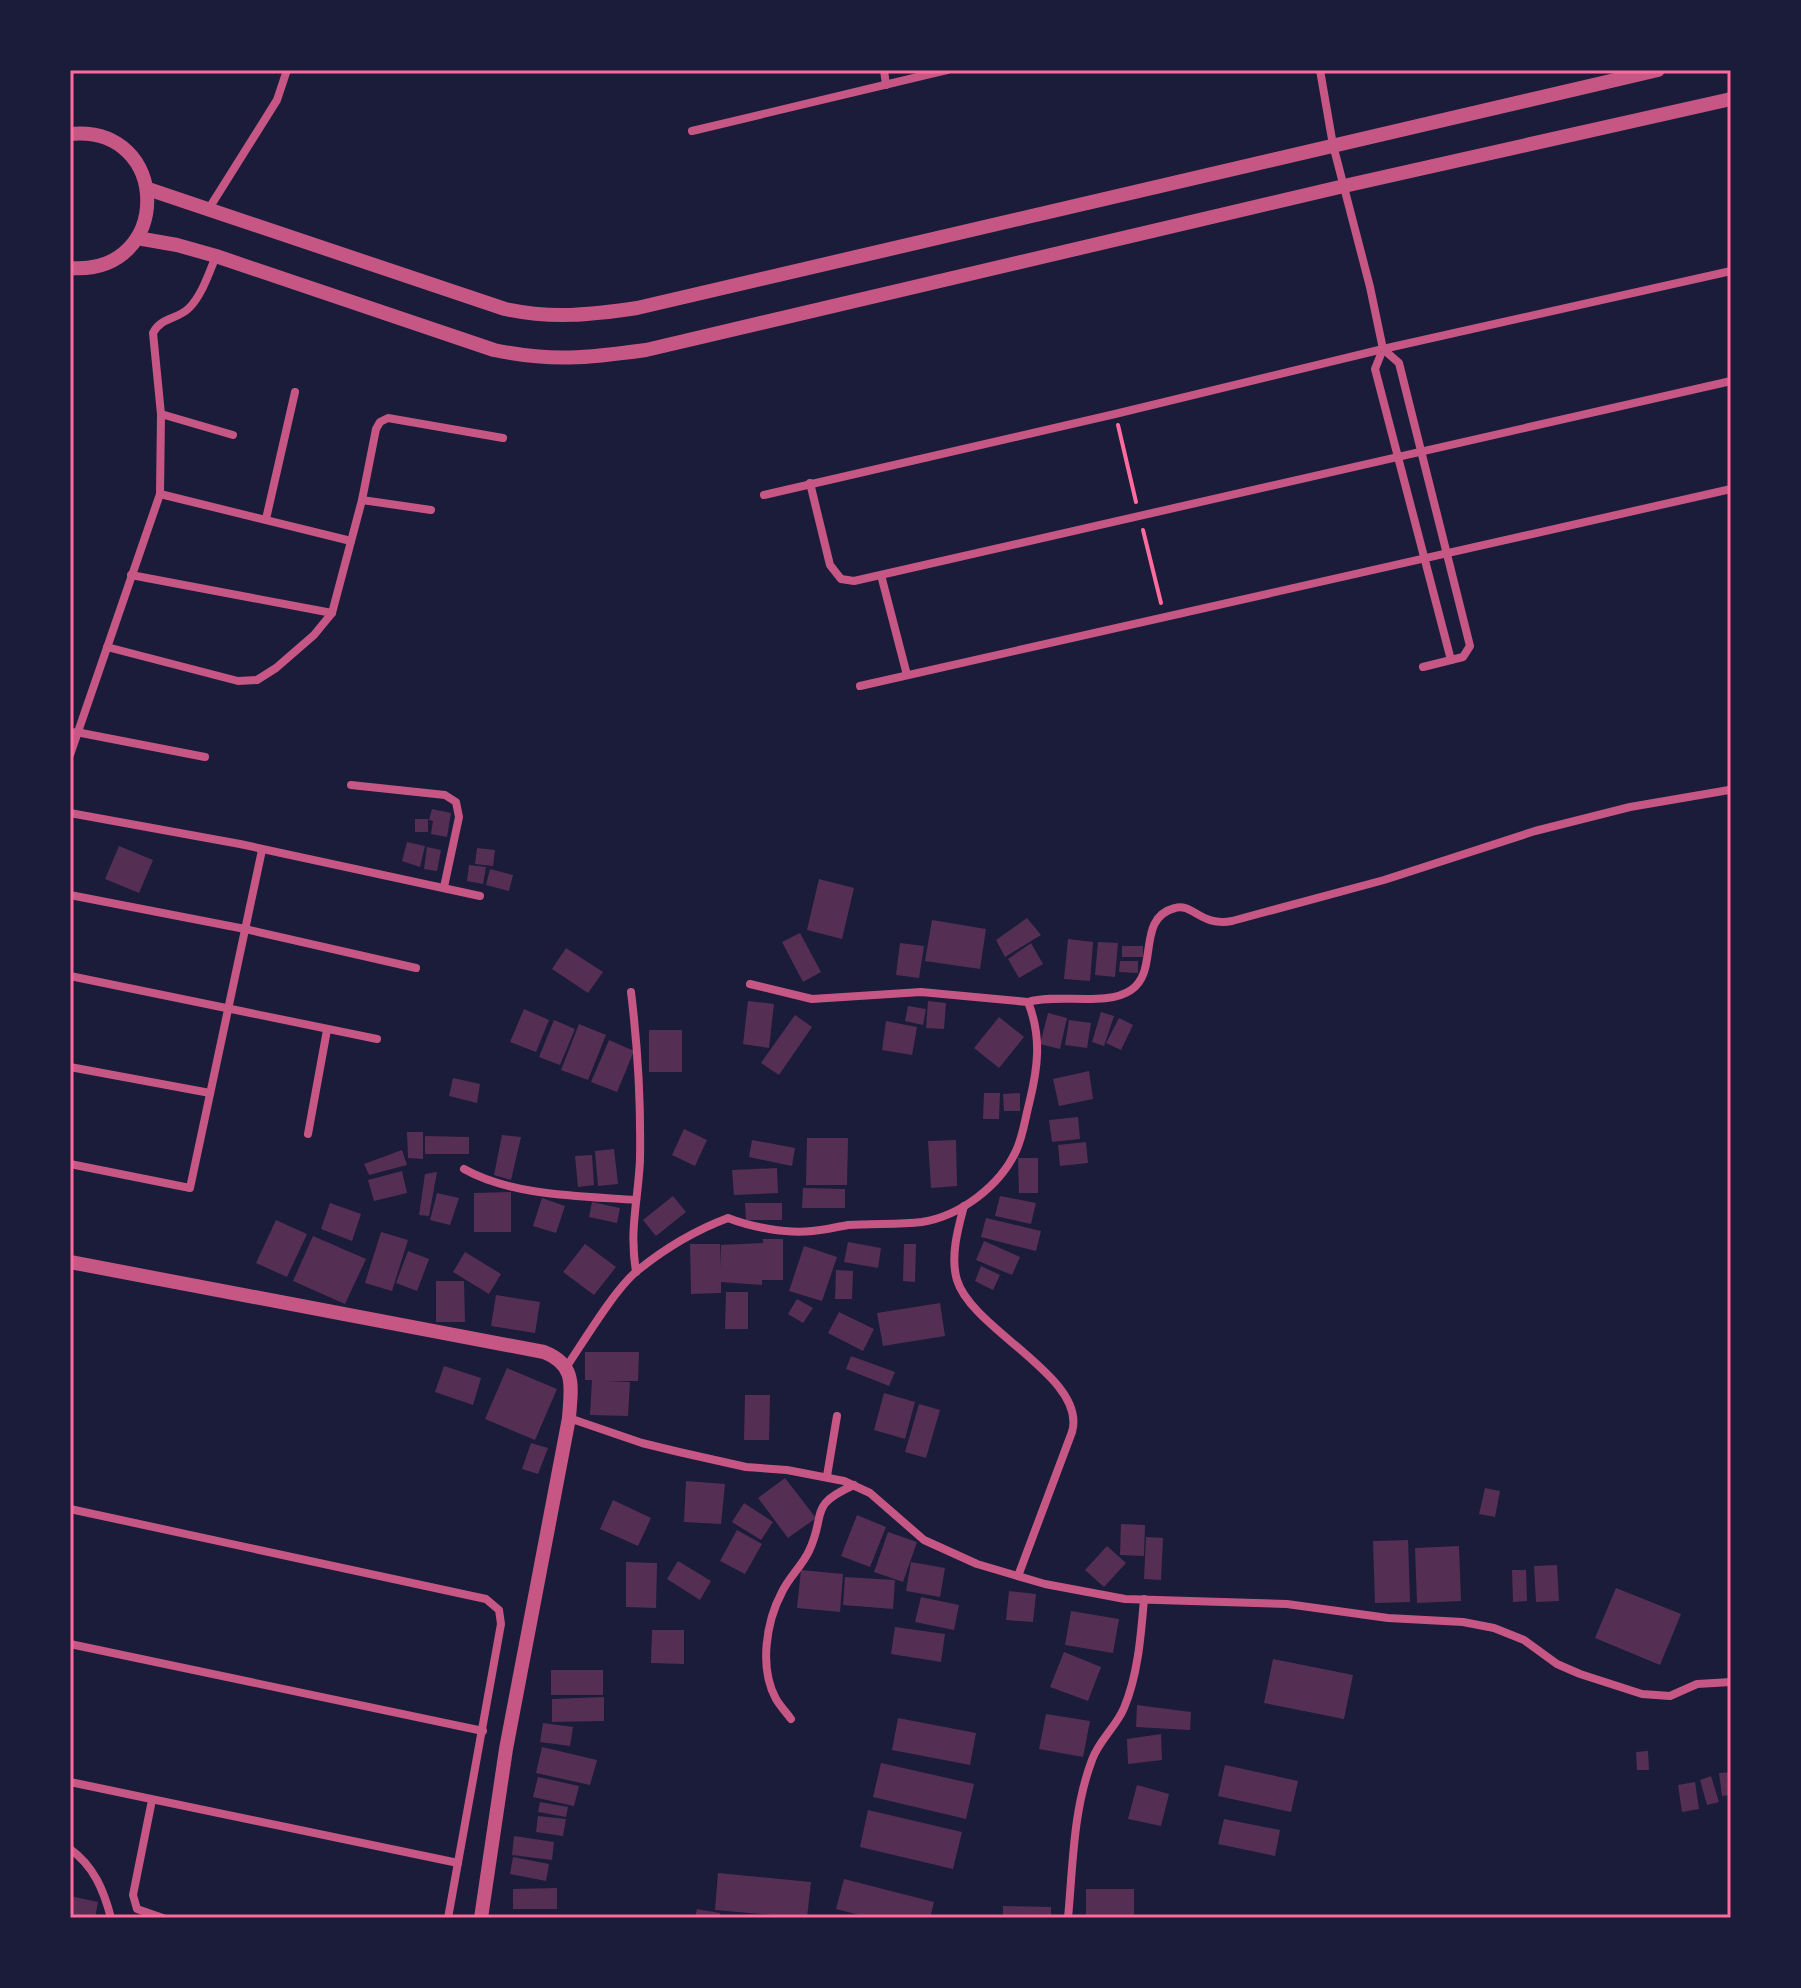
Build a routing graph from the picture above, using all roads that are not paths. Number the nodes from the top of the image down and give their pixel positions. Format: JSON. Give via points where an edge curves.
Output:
{"nodes":[{"id":1,"x":287,"y":70,"type":"edge"},
{"id":2,"x":884,"y":70,"type":"edge"},
{"id":3,"x":947,"y":70,"type":"edge"},
{"id":4,"x":1320,"y":70,"type":"edge"},
{"id":5,"x":1658,"y":70,"type":"edge"},
{"id":6,"x":886,"y":85,"type":"junction"},
{"id":7,"x":1731,"y":99,"type":"edge"},
{"id":8,"x":692,"y":131,"type":"dead end"},
{"id":9,"x":70,"y":134,"type":"edge"},
{"id":10,"x":1333,"y":145,"type":"junction"},
{"id":11,"x":1344,"y":186,"type":"junction"},
{"id":12,"x":148,"y":189,"type":"junction"},
{"id":13,"x":208,"y":210,"type":"junction"},
{"id":14,"x":137,"y":238,"type":"junction"},
{"id":15,"x":216,"y":256,"type":"junction"},
{"id":16,"x":70,"y":268,"type":"edge"},
{"id":17,"x":1731,"y":271,"type":"edge"},
{"id":18,"x":1383,"y":349,"type":"junction"},
{"id":19,"x":1731,"y":381,"type":"edge"},
{"id":20,"x":295,"y":392,"type":"dead end"},
{"id":21,"x":161,"y":414,"type":"junction"},
{"id":22,"x":233,"y":435,"type":"dead end"},
{"id":23,"x":503,"y":438,"type":"dead end"},
{"id":24,"x":1421,"y":450,"type":"junction"},
{"id":25,"x":1397,"y":456,"type":"junction"},
{"id":26,"x":810,"y":483,"type":"junction"},
{"id":27,"x":1731,"y":489,"type":"edge"},
{"id":28,"x":160,"y":494,"type":"junction"},
{"id":29,"x":764,"y":495,"type":"dead end"},
{"id":30,"x":362,"y":500,"type":"junction"},
{"id":31,"x":431,"y":510,"type":"dead end"},
{"id":32,"x":266,"y":519,"type":"junction"},
{"id":33,"x":351,"y":541,"type":"junction"},
{"id":34,"x":1447,"y":553,"type":"junction"},
{"id":35,"x":1424,"y":559,"type":"junction"},
{"id":36,"x":131,"y":575,"type":"junction"},
{"id":37,"x":881,"y":575,"type":"junction"},
{"id":38,"x":332,"y":613,"type":"junction"},
{"id":39,"x":107,"y":647,"type":"junction"},
{"id":40,"x":1451,"y":660,"type":"junction"},
{"id":41,"x":1423,"y":667,"type":"dead end"},
{"id":42,"x":907,"y":675,"type":"junction"},
{"id":43,"x":860,"y":686,"type":"dead end"},
{"id":44,"x":76,"y":732,"type":"junction"},
{"id":45,"x":70,"y":755,"type":"edge"},
{"id":46,"x":205,"y":757,"type":"dead end"},
{"id":47,"x":351,"y":785,"type":"dead end"},
{"id":48,"x":1729,"y":790,"type":"dead end"},
{"id":49,"x":70,"y":813,"type":"edge"},
{"id":50,"x":262,"y":850,"type":"junction"},
{"id":51,"x":444,"y":887,"type":"junction"},
{"id":52,"x":70,"y":895,"type":"edge"},
{"id":53,"x":480,"y":896,"type":"dead end"},
{"id":54,"x":245,"y":929,"type":"junction"},
{"id":55,"x":416,"y":968,"type":"dead end"},
{"id":56,"x":70,"y":976,"type":"edge"},
{"id":57,"x":750,"y":984,"type":"dead end"},
{"id":58,"x":631,"y":992,"type":"dead end"},
{"id":59,"x":1028,"y":1002,"type":"junction"},
{"id":60,"x":230,"y":1010,"type":"junction"},
{"id":61,"x":327,"y":1030,"type":"junction"},
{"id":62,"x":377,"y":1039,"type":"dead end"},
{"id":63,"x":70,"y":1067,"type":"edge"},
{"id":64,"x":210,"y":1093,"type":"junction"},
{"id":65,"x":308,"y":1134,"type":"dead end"},
{"id":66,"x":70,"y":1164,"type":"edge"},
{"id":67,"x":464,"y":1169,"type":"dead end"},
{"id":68,"x":636,"y":1200,"type":"junction"},
{"id":69,"x":964,"y":1206,"type":"junction"},
{"id":70,"x":70,"y":1262,"type":"edge"},
{"id":71,"x":636,"y":1272,"type":"junction"},
{"id":72,"x":567,"y":1366,"type":"junction"},
{"id":73,"x":837,"y":1416,"type":"dead end"},
{"id":74,"x":569,"y":1418,"type":"junction"},
{"id":75,"x":827,"y":1476,"type":"junction"},
{"id":76,"x":854,"y":1485,"type":"junction"},
{"id":77,"x":70,"y":1509,"type":"edge"},
{"id":78,"x":1018,"y":1576,"type":"junction"},
{"id":79,"x":1144,"y":1599,"type":"junction"},
{"id":80,"x":70,"y":1644,"type":"edge"},
{"id":81,"x":1731,"y":1682,"type":"edge"},
{"id":82,"x":791,"y":1719,"type":"dead end"},
{"id":83,"x":483,"y":1731,"type":"junction"},
{"id":84,"x":70,"y":1782,"type":"edge"},
{"id":85,"x":152,"y":1800,"type":"junction"},
{"id":86,"x":70,"y":1849,"type":"edge"},
{"id":87,"x":458,"y":1863,"type":"junction"},
{"id":88,"x":111,"y":1918,"type":"edge"},
{"id":89,"x":163,"y":1918,"type":"edge"},
{"id":90,"x":448,"y":1918,"type":"edge"},
{"id":91,"x":481,"y":1918,"type":"edge"},
{"id":92,"x":1068,"y":1918,"type":"edge"}],
"edges":[{"from":1,"to":13,"type":"street","via":[[277,100]]},
{"from":2,"to":6,"type":"street"},
{"from":3,"to":6,"type":"street"},
{"from":4,"to":10,"type":"street"},
{"from":5,"to":10,"type":"street"},
{"from":6,"to":8,"type":"street"},
{"from":7,"to":11,"type":"street"},
{"from":9,"to":12,"type":"street","via":[[83,132],[118,144],[132,156]]},
{"from":10,"to":11,"type":"street"},
{"from":10,"to":13,"type":"street","via":[[637,308],[579,317],[505,309]]},
{"from":11,"to":15,"type":"street","via":[[646,350],[581,359],[494,350]]},
{"from":11,"to":18,"type":"street"},
{"from":12,"to":13,"type":"street"},
{"from":12,"to":14,"type":"street","via":[[149,207]]},
{"from":14,"to":15,"type":"street"},
{"from":14,"to":16,"type":"street","via":[[101,266]]},
{"from":15,"to":21,"type":"street","via":[[189,308],[164,320],[153,333]]},
{"from":17,"to":18,"type":"street"},
{"from":18,"to":24,"type":"street","via":[[1399,363]]},
{"from":18,"to":25,"type":"street","via":[[1375,369]]},
{"from":18,"to":26,"type":"street"},
{"from":19,"to":24,"type":"street"},
{"from":20,"to":32,"type":"street"},
{"from":21,"to":22,"type":"street"},
{"from":21,"to":28,"type":"street"},
{"from":23,"to":30,"type":"street","via":[[388,418],[376,429]]},
{"from":24,"to":25,"type":"street"},
{"from":24,"to":34,"type":"street"},
{"from":25,"to":35,"type":"street"},
{"from":25,"to":37,"type":"street"},
{"from":26,"to":29,"type":"street"},
{"from":26,"to":37,"type":"street","via":[[830,565],[841,579]]},
{"from":27,"to":34,"type":"street"},
{"from":28,"to":32,"type":"street"},
{"from":28,"to":36,"type":"street"},
{"from":30,"to":31,"type":"street"},
{"from":30,"to":33,"type":"street"},
{"from":32,"to":33,"type":"street"},
{"from":33,"to":38,"type":"street"},
{"from":34,"to":35,"type":"street"},
{"from":34,"to":40,"type":"street","via":[[1470,646],[1463,657]]},
{"from":35,"to":40,"type":"street"},
{"from":35,"to":42,"type":"street"},
{"from":36,"to":38,"type":"street"},
{"from":36,"to":39,"type":"street"},
{"from":37,"to":42,"type":"street"},
{"from":38,"to":39,"type":"street","via":[[276,668],[249,682]]},
{"from":39,"to":44,"type":"street"},
{"from":40,"to":41,"type":"street"},
{"from":42,"to":43,"type":"street"},
{"from":44,"to":45,"type":"street"},
{"from":44,"to":46,"type":"street"},
{"from":47,"to":51,"type":"street","via":[[445,795],[456,802],[459,817]]},
{"from":48,"to":59,"type":"street","via":[[1535,831],[1232,921],[1209,922],[1177,907],[1155,923],[1145,974],[1130,991],[1114,997]]},
{"from":49,"to":50,"type":"street"},
{"from":50,"to":51,"type":"street"},
{"from":50,"to":54,"type":"street"},
{"from":51,"to":53,"type":"street"},
{"from":52,"to":54,"type":"street"},
{"from":54,"to":55,"type":"street"},
{"from":54,"to":60,"type":"street"},
{"from":56,"to":60,"type":"street"},
{"from":57,"to":59,"type":"street","via":[[812,999],[921,992]]},
{"from":58,"to":68,"type":"street","via":[[640,1063]]},
{"from":59,"to":69,"type":"street","via":[[1038,1052],[1022,1135],[995,1183]]},
{"from":60,"to":61,"type":"street"},
{"from":60,"to":64,"type":"street"},
{"from":61,"to":62,"type":"street"},
{"from":61,"to":65,"type":"street"},
{"from":63,"to":64,"type":"street"},
{"from":64,"to":66,"type":"street","via":[[190,1188]]},
{"from":67,"to":68,"type":"street","via":[[549,1193]]},
{"from":68,"to":71,"type":"street"},
{"from":69,"to":71,"type":"street","via":[[922,1222],[808,1232],[728,1218],[699,1230]]},
{"from":69,"to":78,"type":"street","via":[[954,1263],[961,1292],[1042,1370],[1074,1412],[1072,1432]]},
{"from":70,"to":72,"type":"street","via":[[544,1352]]},
{"from":71,"to":72,"type":"street"},
{"from":72,"to":74,"type":"street"},
{"from":73,"to":75,"type":"street"},
{"from":74,"to":75,"type":"street","via":[[679,1452],[746,1467]]},
{"from":74,"to":91,"type":"street","via":[[506,1749]]},
{"from":75,"to":76,"type":"street"},
{"from":76,"to":78,"type":"street","via":[[924,1540]]},
{"from":76,"to":82,"type":"street","via":[[821,1506],[809,1552],[782,1591],[770,1624],[769,1678],[775,1698]]},
{"from":77,"to":83,"type":"street","via":[[486,1599],[499,1610],[501,1624]]},
{"from":78,"to":79,"type":"street","via":[[1098,1595]]},
{"from":79,"to":81,"type":"street","via":[[1287,1604],[1463,1622],[1524,1640],[1568,1669],[1642,1694],[1670,1696],[1697,1684]]},
{"from":79,"to":92,"type":"street","via":[[1124,1709],[1097,1750],[1080,1801]]},
{"from":80,"to":83,"type":"street"},
{"from":83,"to":87,"type":"street"},
{"from":84,"to":85,"type":"street"},
{"from":85,"to":87,"type":"street"},
{"from":85,"to":89,"type":"street","via":[[133,1895],[137,1909]]},
{"from":86,"to":88,"type":"street","via":[[95,1875]]},
{"from":87,"to":90,"type":"street"}]}
